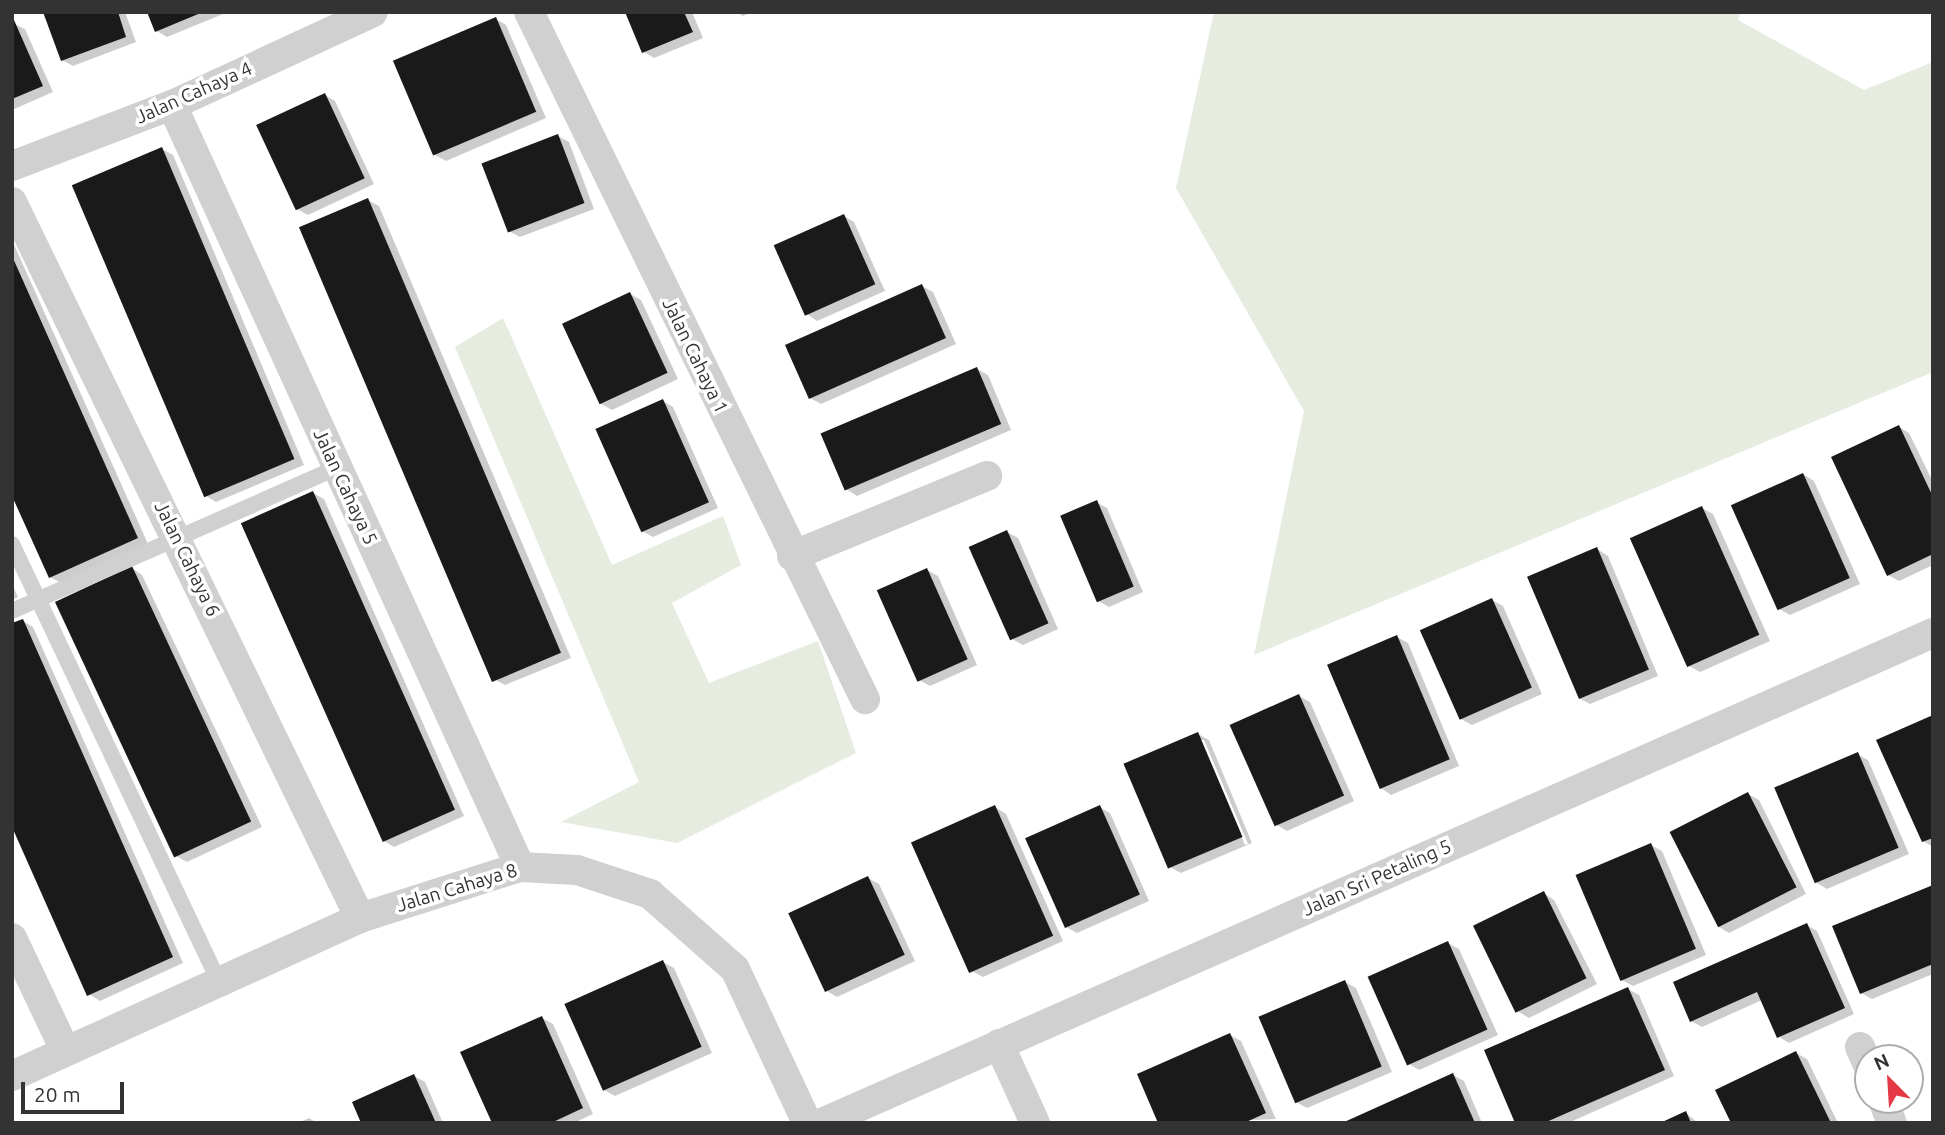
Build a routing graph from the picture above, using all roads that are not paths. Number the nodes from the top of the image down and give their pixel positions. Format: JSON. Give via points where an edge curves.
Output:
{"nodes":[{"id":1,"x":373,"y":12,"type":"edge"},
{"id":2,"x":530,"y":12,"type":"edge"},
{"id":3,"x":172,"y":105,"type":"junction"},
{"id":4,"x":12,"y":166,"type":"edge"},
{"id":5,"x":12,"y":202,"type":"edge"},
{"id":6,"x":336,"y":468,"type":"junction"},
{"id":7,"x":987,"y":475,"type":"dead end"},
{"id":8,"x":176,"y":536,"type":"junction"},
{"id":9,"x":12,"y":544,"type":"edge"},
{"id":10,"x":792,"y":556,"type":"junction"},
{"id":11,"x":38,"y":599,"type":"junction"},
{"id":12,"x":12,"y":611,"type":"edge"},
{"id":13,"x":1933,"y":633,"type":"edge"},
{"id":14,"x":864,"y":699,"type":"dead end"},
{"id":15,"x":520,"y":867,"type":"junction"},
{"id":16,"x":360,"y":918,"type":"junction"},
{"id":17,"x":12,"y":938,"type":"edge"},
{"id":18,"x":219,"y":982,"type":"junction"},
{"id":19,"x":999,"y":1044,"type":"junction"},
{"id":20,"x":65,"y":1049,"type":"junction"},
{"id":21,"x":12,"y":1076,"type":"edge"},
{"id":22,"x":807,"y":1123,"type":"edge"},
{"id":23,"x":822,"y":1123,"type":"edge"},
{"id":24,"x":1035,"y":1123,"type":"edge"}],
"edges":[{"from":1,"to":3,"type":"street","name":"Jalan Cahaya 4"},
{"from":2,"to":10,"type":"street","name":"Jalan Cahaya 1"},
{"from":3,"to":4,"type":"street","name":"Jalan Cahaya 4"},
{"from":3,"to":6,"type":"street","name":"Jalan Cahaya 5"},
{"from":5,"to":8,"type":"street","name":"Jalan Cahaya 6"},
{"from":6,"to":8,"type":"lane"},
{"from":6,"to":15,"type":"street","name":"Jalan Cahaya 5"},
{"from":7,"to":10,"type":"street"},
{"from":8,"to":11,"type":"lane"},
{"from":8,"to":16,"type":"street","name":"Jalan Cahaya 6"},
{"from":9,"to":11,"type":"lane"},
{"from":10,"to":14,"type":"street","name":"Jalan Cahaya 1"},
{"from":11,"to":12,"type":"lane"},
{"from":11,"to":18,"type":"lane"},
{"from":13,"to":19,"type":"street","name":"Jalan Sri Petaling 5"},
{"from":15,"to":16,"type":"street","name":"Jalan Cahaya 8"},
{"from":15,"to":22,"type":"street","name":"Jalan Cahaya 8","via":[[577,870],[650,894],[735,970]]},
{"from":16,"to":18,"type":"street","name":"Jalan Cahaya 8"},
{"from":17,"to":20,"type":"street"},
{"from":18,"to":20,"type":"street","name":"Jalan Cahaya 8"},
{"from":19,"to":23,"type":"street","name":"Jalan Sri Petaling 5"},
{"from":19,"to":24,"type":"street"},
{"from":20,"to":21,"type":"street","name":"Jalan Cahaya 8"}]}
